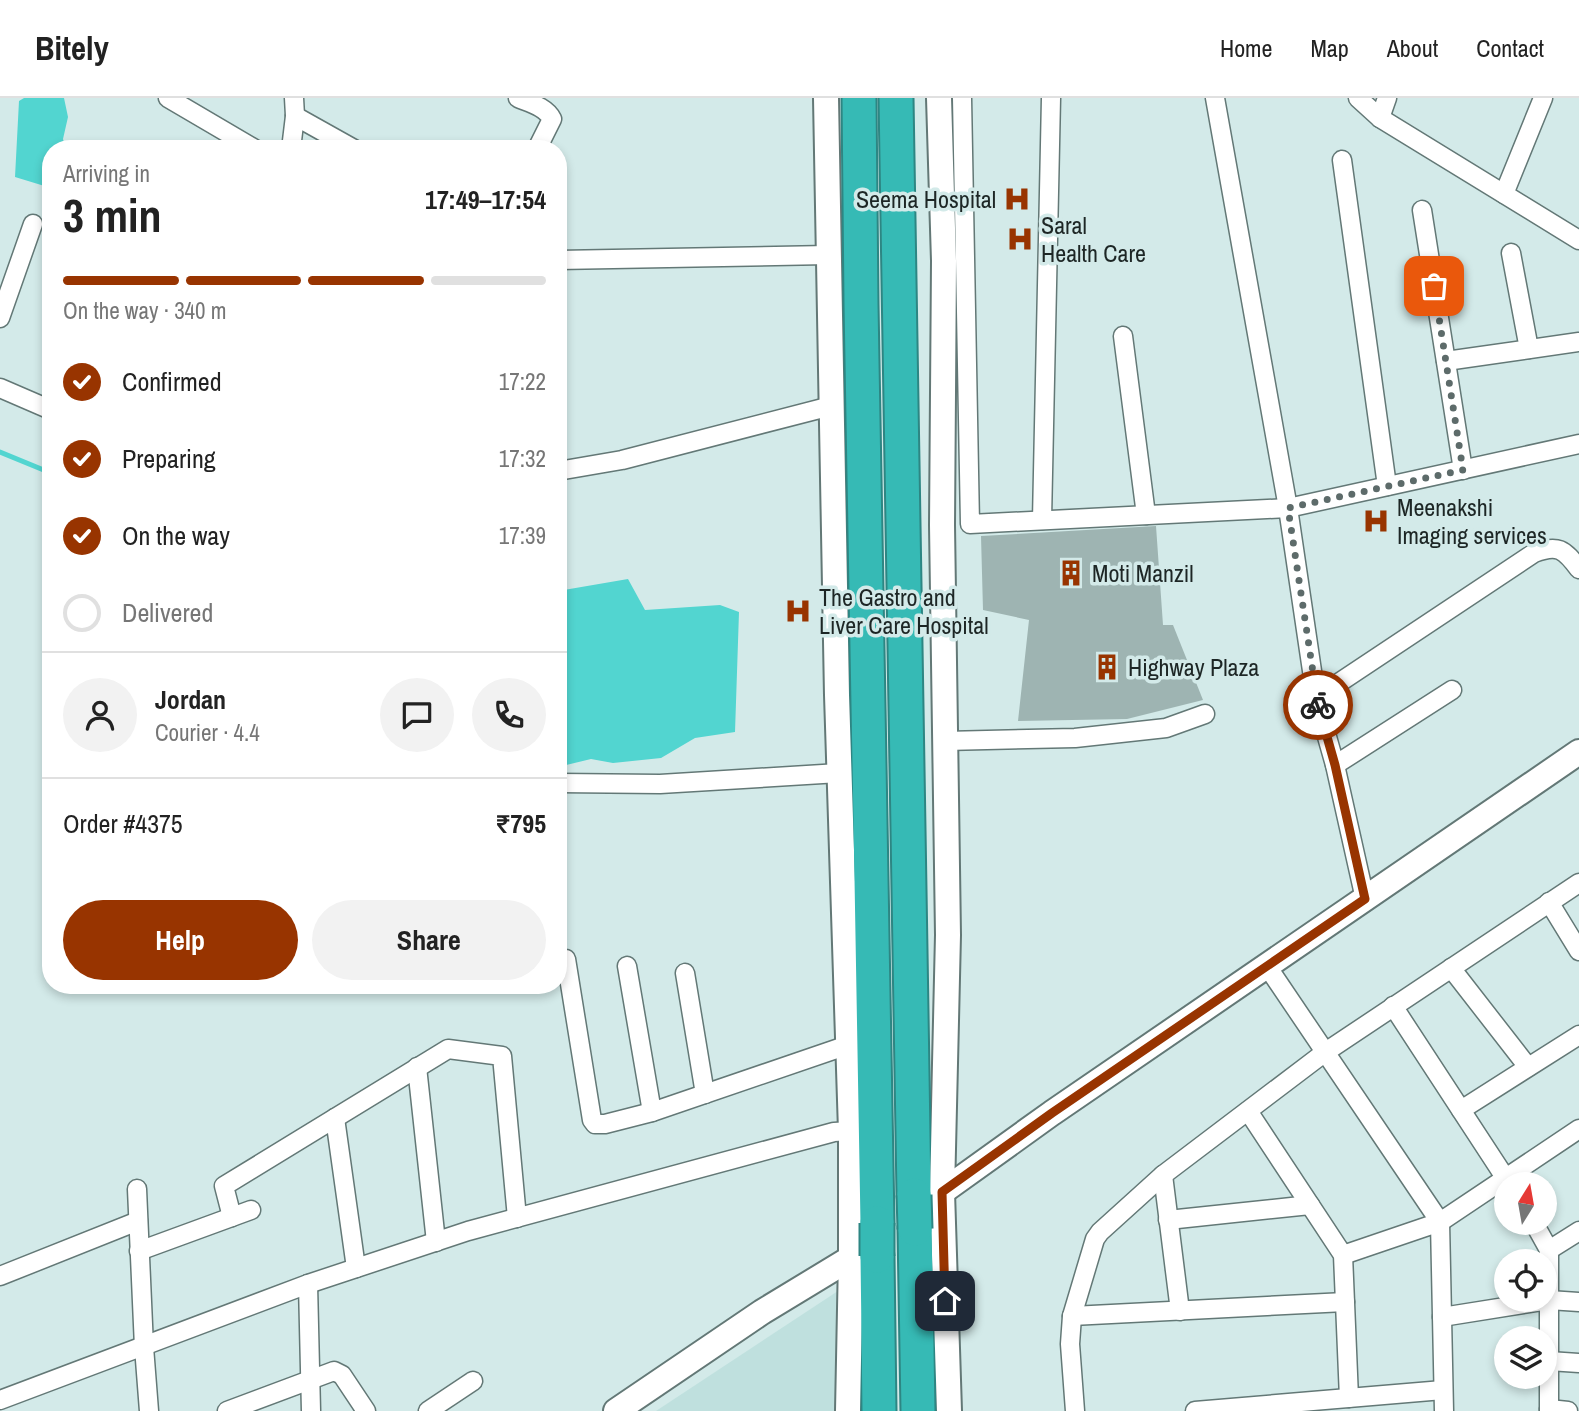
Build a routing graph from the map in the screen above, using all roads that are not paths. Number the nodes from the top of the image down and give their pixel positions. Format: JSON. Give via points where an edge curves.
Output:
{"nodes":[{"id":1,"x":168,"y":98,"type":"edge"},
{"id":2,"x":518,"y":98,"type":"edge"},
{"id":3,"x":826,"y":98,"type":"edge"},
{"id":4,"x":859,"y":98,"type":"edge"},
{"id":5,"x":896,"y":98,"type":"edge"},
{"id":6,"x":939,"y":98,"type":"edge"},
{"id":7,"x":962,"y":98,"type":"edge"},
{"id":8,"x":1051,"y":98,"type":"edge"},
{"id":9,"x":1215,"y":98,"type":"edge"},
{"id":10,"x":1358,"y":98,"type":"edge"},
{"id":11,"x":1387,"y":98,"type":"edge"},
{"id":12,"x":1543,"y":98,"type":"edge"},
{"id":13,"x":295,"y":107,"type":"edge"},
{"id":14,"x":1380,"y":118,"type":"junction"},
{"id":15,"x":239,"y":140,"type":"edge"},
{"id":16,"x":291,"y":140,"type":"edge"},
{"id":17,"x":341,"y":140,"type":"edge"},
{"id":18,"x":542,"y":140,"type":"edge"},
{"id":19,"x":1342,"y":160,"type":"dead end"},
{"id":20,"x":1504,"y":194,"type":"junction"},
{"id":21,"x":1422,"y":210,"type":"dead end"},
{"id":22,"x":33,"y":224,"type":"dead end"},
{"id":23,"x":1579,"y":240,"type":"edge"},
{"id":24,"x":1511,"y":253,"type":"dead end"},
{"id":25,"x":828,"y":255,"type":"junction"},
{"id":26,"x":567,"y":260,"type":"edge"},
{"id":27,"x":0,"y":318,"type":"edge"},
{"id":28,"x":1123,"y":336,"type":"dead end"},
{"id":29,"x":1579,"y":342,"type":"edge"},
{"id":30,"x":1529,"y":349,"type":"junction"},
{"id":31,"x":1446,"y":361,"type":"junction"},
{"id":32,"x":0,"y":388,"type":"edge"},
{"id":33,"x":42,"y":406,"type":"edge"},
{"id":34,"x":831,"y":406,"type":"junction"},
{"id":35,"x":1579,"y":444,"type":"edge"},
{"id":36,"x":567,"y":469,"type":"edge"},
{"id":37,"x":1463,"y":470,"type":"junction"},
{"id":38,"x":1387,"y":486,"type":"junction"},
{"id":39,"x":1288,"y":508,"type":"junction"},
{"id":40,"x":1146,"y":515,"type":"junction"},
{"id":41,"x":1042,"y":520,"type":"junction"},
{"id":42,"x":1579,"y":569,"type":"edge"},
{"id":43,"x":1452,"y":690,"type":"dead end"},
{"id":44,"x":1316,"y":698,"type":"junction"},
{"id":45,"x":1205,"y":714,"type":"dead end"},
{"id":46,"x":945,"y":741,"type":"junction"},
{"id":47,"x":1577,"y":760,"type":"edge"},
{"id":48,"x":1335,"y":765,"type":"junction"},
{"id":49,"x":839,"y":773,"type":"junction"},
{"id":50,"x":567,"y":783,"type":"edge"},
{"id":51,"x":1579,"y":883,"type":"edge"},
{"id":52,"x":1365,"y":899,"type":"junction"},
{"id":53,"x":1549,"y":902,"type":"junction"},
{"id":54,"x":1579,"y":951,"type":"edge"},
{"id":55,"x":567,"y":965,"type":"edge"},
{"id":56,"x":627,"y":966,"type":"dead end"},
{"id":57,"x":1266,"y":966,"type":"junction"},
{"id":58,"x":1451,"y":968,"type":"junction"},
{"id":59,"x":685,"y":973,"type":"dead end"},
{"id":60,"x":1393,"y":1006,"type":"junction"},
{"id":61,"x":1579,"y":1035,"type":"edge"},
{"id":62,"x":848,"y":1045,"type":"junction"},
{"id":63,"x":1324,"y":1053,"type":"junction"},
{"id":64,"x":416,"y":1067,"type":"junction"},
{"id":65,"x":1528,"y":1067,"type":"junction"},
{"id":66,"x":705,"y":1094,"type":"junction"},
{"id":67,"x":1461,"y":1110,"type":"junction"},
{"id":68,"x":1248,"y":1111,"type":"junction"},
{"id":69,"x":652,"y":1112,"type":"junction"},
{"id":70,"x":335,"y":1118,"type":"junction"},
{"id":71,"x":1579,"y":1129,"type":"edge"},
{"id":72,"x":851,"y":1131,"type":"junction"},
{"id":73,"x":1502,"y":1172,"type":"edge"},
{"id":74,"x":1520,"y":1172,"type":"edge"},
{"id":75,"x":1163,"y":1175,"type":"junction"},
{"id":76,"x":137,"y":1189,"type":"dead end"},
{"id":77,"x":1494,"y":1189,"type":"edge"},
{"id":78,"x":928,"y":1194,"type":"junction"},
{"id":79,"x":1310,"y":1205,"type":"junction"},
{"id":80,"x":251,"y":1210,"type":"dead end"},
{"id":81,"x":232,"y":1217,"type":"junction"},
{"id":82,"x":517,"y":1218,"type":"junction"},
{"id":83,"x":1168,"y":1220,"type":"junction"},
{"id":84,"x":138,"y":1222,"type":"junction"},
{"id":85,"x":1440,"y":1222,"type":"junction"},
{"id":86,"x":1579,"y":1231,"type":"edge"},
{"id":87,"x":436,"y":1241,"type":"junction"},
{"id":88,"x":1551,"y":1249,"type":"edge"},
{"id":89,"x":139,"y":1251,"type":"junction"},
{"id":90,"x":1343,"y":1255,"type":"junction"},
{"id":91,"x":864,"y":1257,"type":"junction"},
{"id":92,"x":356,"y":1268,"type":"junction"},
{"id":93,"x":0,"y":1276,"type":"edge"},
{"id":94,"x":308,"y":1284,"type":"junction"},
{"id":95,"x":1557,"y":1301,"type":"edge"},
{"id":96,"x":1345,"y":1302,"type":"junction"},
{"id":97,"x":1579,"y":1302,"type":"edge"},
{"id":98,"x":1494,"y":1309,"type":"edge"},
{"id":99,"x":1180,"y":1311,"type":"junction"},
{"id":100,"x":1072,"y":1316,"type":"junction"},
{"id":101,"x":1442,"y":1317,"type":"junction"},
{"id":102,"x":144,"y":1347,"type":"junction"},
{"id":103,"x":1557,"y":1362,"type":"edge"},
{"id":104,"x":1579,"y":1363,"type":"edge"},
{"id":105,"x":311,"y":1378,"type":"junction"},
{"id":106,"x":473,"y":1381,"type":"dead end"},
{"id":107,"x":1549,"y":1389,"type":"edge"},
{"id":108,"x":1443,"y":1391,"type":"junction"},
{"id":109,"x":1349,"y":1398,"type":"junction"},
{"id":110,"x":0,"y":1400,"type":"edge"},
{"id":111,"x":1549,"y":1410,"type":"edge"},
{"id":112,"x":149,"y":1411,"type":"edge"},
{"id":113,"x":227,"y":1411,"type":"edge"},
{"id":114,"x":311,"y":1411,"type":"edge"},
{"id":115,"x":366,"y":1411,"type":"edge"},
{"id":116,"x":428,"y":1411,"type":"edge"},
{"id":117,"x":616,"y":1411,"type":"edge"},
{"id":118,"x":848,"y":1411,"type":"edge"},
{"id":119,"x":879,"y":1411,"type":"edge"},
{"id":120,"x":918,"y":1411,"type":"edge"},
{"id":121,"x":949,"y":1411,"type":"edge"},
{"id":122,"x":1075,"y":1411,"type":"edge"},
{"id":123,"x":1195,"y":1411,"type":"edge"},
{"id":124,"x":1444,"y":1411,"type":"edge"},
{"id":125,"x":1568,"y":1411,"type":"edge"}],
"edges":[{"from":1,"to":15,"type":"street"},
{"from":2,"to":18,"type":"street","via":[[542,108],[552,119]]},
{"from":3,"to":25,"type":"street"},
{"from":4,"to":91,"type":"highway","bridge":true,"via":[[877,1223]]},
{"from":5,"to":78,"type":"highway"},
{"from":6,"to":46,"type":"street"},
{"from":7,"to":41,"type":"street","via":[[970,524]]},
{"from":8,"to":41,"type":"street"},
{"from":9,"to":39,"type":"street"},
{"from":10,"to":14,"type":"street"},
{"from":11,"to":14,"type":"street"},
{"from":12,"to":20,"type":"street"},
{"from":13,"to":16,"type":"street"},
{"from":13,"to":17,"type":"street"},
{"from":14,"to":20,"type":"street"},
{"from":19,"to":38,"type":"street"},
{"from":20,"to":23,"type":"street"},
{"from":21,"to":31,"type":"street"},
{"from":22,"to":27,"type":"street"},
{"from":24,"to":30,"type":"street"},
{"from":25,"to":26,"type":"street"},
{"from":25,"to":34,"type":"street"},
{"from":28,"to":40,"type":"street"},
{"from":29,"to":30,"type":"street"},
{"from":30,"to":31,"type":"street"},
{"from":31,"to":37,"type":"street"},
{"from":32,"to":33,"type":"street"},
{"from":34,"to":36,"type":"street","via":[[622,460]]},
{"from":34,"to":49,"type":"street"},
{"from":35,"to":37,"type":"street"},
{"from":37,"to":38,"type":"street"},
{"from":38,"to":39,"type":"street"},
{"from":39,"to":40,"type":"street"},
{"from":39,"to":44,"type":"street"},
{"from":40,"to":41,"type":"street"},
{"from":42,"to":44,"type":"street","via":[[1561,550],[1549,547],[1534,553]]},
{"from":43,"to":48,"type":"street"},
{"from":44,"to":48,"type":"street"},
{"from":45,"to":46,"type":"street","via":[[1166,728],[1074,738]]},
{"from":46,"to":78,"type":"street","via":[[948,935]]},
{"from":47,"to":52,"type":"street"},
{"from":48,"to":52,"type":"street"},
{"from":49,"to":50,"type":"street","via":[[660,784]]},
{"from":49,"to":62,"type":"street"},
{"from":51,"to":53,"type":"street"},
{"from":52,"to":57,"type":"street"},
{"from":53,"to":54,"type":"street"},
{"from":53,"to":58,"type":"street"},
{"from":55,"to":69,"type":"street","via":[[592,1120],[605,1124]]},
{"from":56,"to":69,"type":"street"},
{"from":57,"to":63,"type":"street"},
{"from":57,"to":78,"type":"street"},
{"from":58,"to":60,"type":"street"},
{"from":58,"to":65,"type":"street"},
{"from":59,"to":66,"type":"street"},
{"from":60,"to":63,"type":"street"},
{"from":60,"to":67,"type":"street"},
{"from":61,"to":65,"type":"street"},
{"from":62,"to":66,"type":"street"},
{"from":62,"to":72,"type":"street"},
{"from":63,"to":68,"type":"street"},
{"from":63,"to":85,"type":"street"},
{"from":64,"to":70,"type":"street"},
{"from":64,"to":82,"type":"street","via":[[448,1049],[502,1056]]},
{"from":64,"to":87,"type":"street"},
{"from":65,"to":67,"type":"street"},
{"from":66,"to":69,"type":"street"},
{"from":67,"to":73,"type":"street"},
{"from":68,"to":75,"type":"street"},
{"from":68,"to":79,"type":"street"},
{"from":70,"to":81,"type":"street","via":[[224,1186]]},
{"from":70,"to":92,"type":"street"},
{"from":71,"to":74,"type":"street"},
{"from":72,"to":82,"type":"street"},
{"from":72,"to":91,"type":"street"},
{"from":75,"to":83,"type":"street"},
{"from":75,"to":100,"type":"street","via":[[1095,1239]]},
{"from":76,"to":84,"type":"street"},
{"from":77,"to":85,"type":"street"},
{"from":78,"to":120,"type":"highway","bridge":true,"via":[[915,1229]]},
{"from":78,"to":121,"type":"street"},
{"from":79,"to":83,"type":"street"},
{"from":79,"to":90,"type":"street"},
{"from":80,"to":81,"type":"street"},
{"from":81,"to":89,"type":"street"},
{"from":82,"to":87,"type":"street"},
{"from":83,"to":99,"type":"street"},
{"from":84,"to":89,"type":"street"},
{"from":84,"to":93,"type":"street"},
{"from":85,"to":90,"type":"street"},
{"from":85,"to":101,"type":"street"},
{"from":86,"to":88,"type":"street"},
{"from":87,"to":92,"type":"street"},
{"from":89,"to":102,"type":"street"},
{"from":90,"to":96,"type":"street"},
{"from":91,"to":117,"type":"street","via":[[762,1311]]},
{"from":91,"to":118,"type":"street"},
{"from":91,"to":119,"type":"highway"},
{"from":92,"to":94,"type":"street"},
{"from":94,"to":102,"type":"street"},
{"from":94,"to":105,"type":"street"},
{"from":95,"to":97,"type":"street"},
{"from":96,"to":99,"type":"street"},
{"from":96,"to":109,"type":"street"},
{"from":98,"to":101,"type":"street"},
{"from":99,"to":100,"type":"street"},
{"from":100,"to":122,"type":"street"},
{"from":101,"to":108,"type":"street"},
{"from":102,"to":110,"type":"street"},
{"from":102,"to":112,"type":"street"},
{"from":103,"to":104,"type":"street"},
{"from":105,"to":113,"type":"street"},
{"from":105,"to":114,"type":"street"},
{"from":105,"to":115,"type":"street","via":[[340,1373]]},
{"from":106,"to":116,"type":"street"},
{"from":107,"to":111,"type":"street"},
{"from":108,"to":109,"type":"street"},
{"from":108,"to":124,"type":"street"},
{"from":109,"to":123,"type":"street"},
{"from":111,"to":125,"type":"street"}]}
